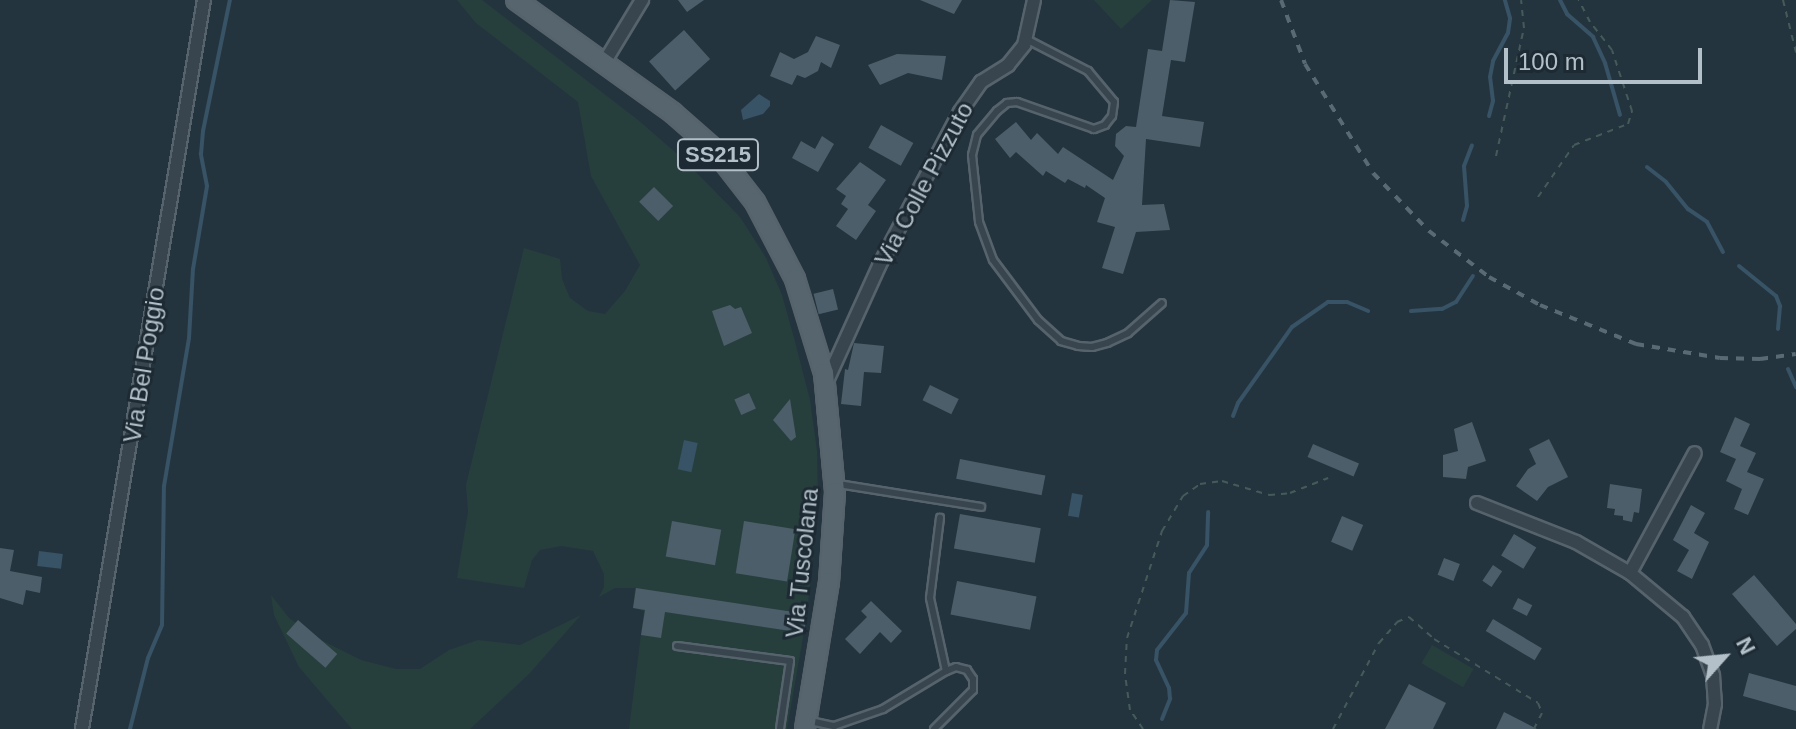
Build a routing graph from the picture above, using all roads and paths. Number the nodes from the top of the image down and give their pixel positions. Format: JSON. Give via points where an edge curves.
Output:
{"nodes":[{"id":1,"x":204,"y":0,"type":"edge"},
{"id":2,"x":516,"y":0,"type":"edge"},
{"id":3,"x":642,"y":0,"type":"edge"},
{"id":4,"x":1034,"y":0,"type":"edge"},
{"id":5,"x":1521,"y":0,"type":"edge"},
{"id":6,"x":1579,"y":0,"type":"edge"},
{"id":7,"x":1783,"y":0,"type":"edge"},
{"id":8,"x":1026,"y":39,"type":"junction"},
{"id":9,"x":1796,"y":52,"type":"edge"},
{"id":10,"x":604,"y":63,"type":"junction"},
{"id":11,"x":1496,"y":156,"type":"dead end"},
{"id":12,"x":1538,"y":197,"type":"dead end"},
{"id":13,"x":1162,"y":303,"type":"dead end"},
{"id":14,"x":826,"y":383,"type":"junction"},
{"id":15,"x":1695,"y":453,"type":"dead end"},
{"id":16,"x":1328,"y":478,"type":"dead end"},
{"id":17,"x":835,"y":484,"type":"junction"},
{"id":18,"x":1477,"y":503,"type":"dead end"},
{"id":19,"x":981,"y":507,"type":"dead end"},
{"id":20,"x":940,"y":518,"type":"dead end"},
{"id":21,"x":1630,"y":573,"type":"junction"},
{"id":22,"x":677,"y":646,"type":"dead end"},
{"id":23,"x":946,"y":671,"type":"junction"},
{"id":24,"x":805,"y":724,"type":"edge"},
{"id":25,"x":82,"y":729,"type":"edge"},
{"id":26,"x":780,"y":729,"type":"edge"},
{"id":27,"x":934,"y":729,"type":"edge"},
{"id":28,"x":1143,"y":729,"type":"edge"},
{"id":29,"x":1333,"y":729,"type":"edge"},
{"id":30,"x":1534,"y":729,"type":"edge"},
{"id":31,"x":1710,"y":729,"type":"edge"}],
"edges":[{"from":1,"to":25,"type":"street","name":"Via Bel Poggio"},
{"from":2,"to":10,"type":"main road","name":"Via Tuscolana","number":"SS215"},
{"from":3,"to":10,"type":"street"},
{"from":4,"to":8,"type":"street","name":"Via Colle Pizzuto"},
{"from":5,"to":11,"type":"path","via":[[1524,28]]},
{"from":6,"to":12,"type":"path","via":[[1612,50],[1632,111],[1628,124],[1574,145]]},
{"from":7,"to":9,"type":"path"},
{"from":8,"to":13,"type":"lane","via":[[1088,71],[1114,102],[1112,116],[1094,129],[1007,103],[977,135],[972,155],[979,222],[993,260],[1038,320],[1061,341],[1078,346],[1107,343],[1128,333]]},
{"from":8,"to":14,"type":"street","name":"Via Colle Pizzuto","via":[[1012,61],[978,85],[960,112]]},
{"from":10,"to":14,"type":"main road","name":"Via Tuscolana","number":"SS215","via":[[713,148],[755,202],[800,280],[821,346]]},
{"from":14,"to":17,"type":"main road","name":"Via Tuscolana","number":"SS215"},
{"from":15,"to":21,"type":"street"},
{"from":16,"to":28,"type":"path","via":[[1290,493],[1269,495],[1222,481],[1200,484],[1183,496],[1162,531],[1127,638],[1130,710]]},
{"from":17,"to":19,"type":"lane"},
{"from":17,"to":24,"type":"main road","name":"Via Tuscolana","number":"SS215","via":[[831,565]]},
{"from":18,"to":21,"type":"street","via":[[1563,536]]},
{"from":20,"to":23,"type":"lane","via":[[930,598]]},
{"from":21,"to":31,"type":"street","via":[[1683,617],[1702,645],[1715,686]]},
{"from":22,"to":26,"type":"lane","via":[[790,661]]},
{"from":23,"to":24,"type":"lane","via":[[883,709],[834,726]]},
{"from":23,"to":27,"type":"lane","via":[[967,670],[973,690]]},
{"from":29,"to":30,"type":"path","via":[[1379,643],[1397,622],[1409,617],[1434,639],[1538,703],[1542,713]]}]}
